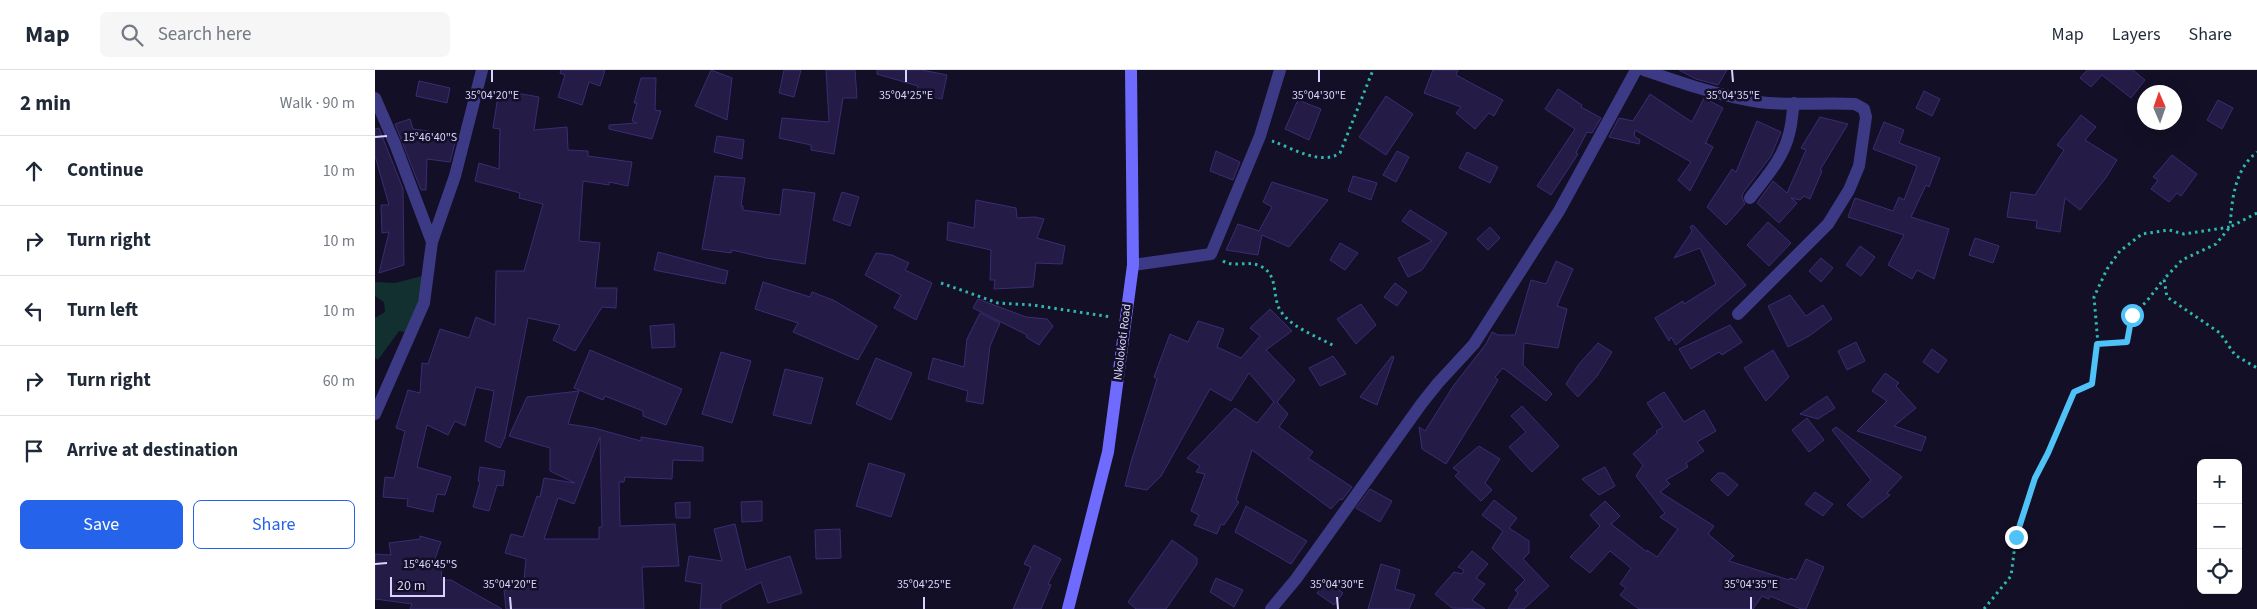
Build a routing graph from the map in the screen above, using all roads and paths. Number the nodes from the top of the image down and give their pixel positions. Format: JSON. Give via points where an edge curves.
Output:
{"nodes":[{"id":1,"x":482,"y":70,"type":"edge"},
{"id":2,"x":1131,"y":70,"type":"edge"},
{"id":3,"x":1280,"y":70,"type":"edge"},
{"id":4,"x":1373,"y":70,"type":"edge"},
{"id":5,"x":1636,"y":70,"type":"edge"},
{"id":6,"x":1644,"y":70,"type":"edge"},
{"id":7,"x":375,"y":98,"type":"edge"},
{"id":8,"x":1794,"y":103,"type":"junction"},
{"id":9,"x":1260,"y":136,"type":"junction"},
{"id":10,"x":2257,"y":152,"type":"edge"},
{"id":11,"x":1750,"y":198,"type":"dead end"},
{"id":12,"x":2257,"y":213,"type":"edge"},
{"id":13,"x":2230,"y":227,"type":"junction"},
{"id":14,"x":432,"y":242,"type":"junction"},
{"id":15,"x":1211,"y":254,"type":"junction"},
{"id":16,"x":1133,"y":265,"type":"junction"},
{"id":17,"x":2164,"y":278,"type":"junction"},
{"id":18,"x":941,"y":283,"type":"dead end"},
{"id":19,"x":1738,"y":314,"type":"dead end"},
{"id":20,"x":1125,"y":319,"type":"junction"},
{"id":21,"x":2097,"y":344,"type":"junction"},
{"id":22,"x":1334,"y":346,"type":"dead end"},
{"id":23,"x":2257,"y":368,"type":"edge"},
{"id":24,"x":375,"y":414,"type":"edge"},
{"id":25,"x":1068,"y":609,"type":"edge"},
{"id":26,"x":1271,"y":609,"type":"edge"},
{"id":27,"x":1984,"y":609,"type":"edge"}],
"edges":[{"from":1,"to":14,"type":"street","via":[[455,176]]},
{"from":2,"to":16,"type":"main road","name":"Nkolokoti Road"},
{"from":3,"to":9,"type":"street"},
{"from":4,"to":9,"type":"path","via":[[1340,153],[1332,158],[1320,158]]},
{"from":5,"to":26,"type":"street","via":[[1559,211],[1474,344],[1427,397]]},
{"from":6,"to":8,"type":"street","via":[[1731,97]]},
{"from":7,"to":14,"type":"street"},
{"from":8,"to":11,"type":"street","via":[[1783,152]]},
{"from":8,"to":19,"type":"street","via":[[1855,104],[1864,109],[1866,117],[1859,166],[1828,224]]},
{"from":9,"to":15,"type":"street"},
{"from":10,"to":13,"type":"path","via":[[2241,170],[2233,198]]},
{"from":12,"to":13,"type":"path"},
{"from":13,"to":17,"type":"path","via":[[2216,244],[2182,260]]},
{"from":13,"to":21,"type":"path","via":[[2184,234],[2169,230],[2142,234],[2120,251],[2094,297]]},
{"from":14,"to":24,"type":"street","via":[[424,303]]},
{"from":15,"to":16,"type":"street"},
{"from":15,"to":22,"type":"path","via":[[1228,264],[1260,265],[1272,276],[1278,307],[1287,319]]},
{"from":16,"to":20,"type":"main road","name":"Nkolokoti Road"},
{"from":17,"to":21,"type":"path","via":[[2132,315],[2127,342]]},
{"from":17,"to":23,"type":"path","via":[[2167,298],[2220,333],[2235,355]]},
{"from":18,"to":20,"type":"path","via":[[999,303],[1033,304]]},
{"from":20,"to":25,"type":"main road","name":"Nkolokoti Road","via":[[1109,452]]},
{"from":21,"to":27,"type":"path","via":[[2092,384],[2074,392],[2035,478],[2016,537],[2011,576]]}]}
